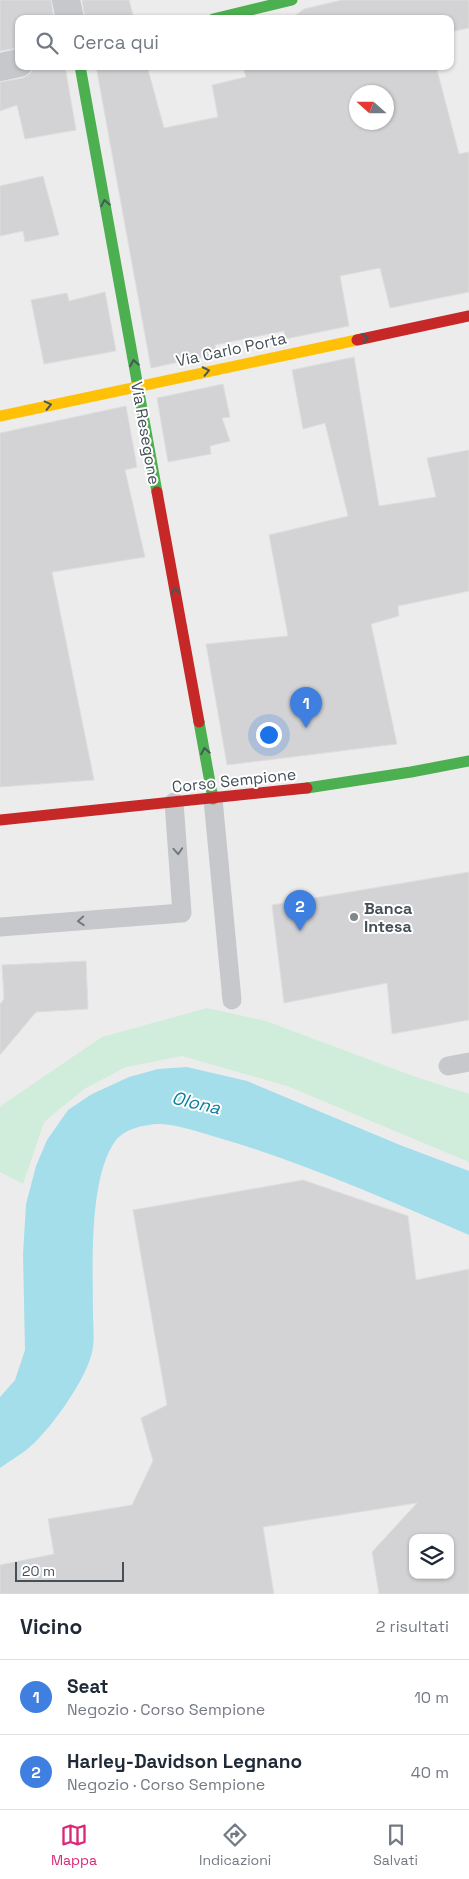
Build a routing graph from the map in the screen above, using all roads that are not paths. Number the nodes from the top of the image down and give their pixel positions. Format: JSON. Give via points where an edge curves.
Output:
{"nodes":[{"id":1,"x":66,"y":0,"type":"edge"},
{"id":2,"x":292,"y":0,"type":"edge"},
{"id":3,"x":69,"y":15,"type":"edge"},
{"id":4,"x":230,"y":15,"type":"edge"},
{"id":5,"x":15,"y":64,"type":"edge"},
{"id":6,"x":0,"y":67,"type":"edge"},
{"id":7,"x":81,"y":70,"type":"edge"},
{"id":8,"x":469,"y":316,"type":"edge"},
{"id":9,"x":138,"y":385,"type":"junction"},
{"id":10,"x":0,"y":416,"type":"edge"},
{"id":11,"x":469,"y":761,"type":"edge"},
{"id":12,"x":213,"y":799,"type":"junction"},
{"id":13,"x":174,"y":802,"type":"junction"},
{"id":14,"x":0,"y":820,"type":"edge"},
{"id":15,"x":0,"y":927,"type":"edge"},
{"id":16,"x":232,"y":1000,"type":"dead end"},
{"id":17,"x":469,"y":1062,"type":"edge"},
{"id":18,"x":448,"y":1066,"type":"dead end"}],
"edges":[{"from":1,"to":3,"type":"street"},
{"from":2,"to":4,"type":"street"},
{"from":5,"to":6,"type":"street"},
{"from":9,"to":7,"type":"street","name":"Via Resegone","one_way":true},
{"from":9,"to":8,"type":"street","name":"Via Carlo Porta","one_way":true},
{"from":10,"to":9,"type":"street","name":"Via Carlo Porta","one_way":true},
{"from":12,"to":9,"type":"street","name":"Via Resegone","one_way":true},
{"from":11,"to":12,"type":"street","name":"Corso Sempione","via":[[300,789]]},
{"from":12,"to":13,"type":"street","name":"Corso Sempione"},
{"from":12,"to":16,"type":"lane"},
{"from":13,"to":14,"type":"street","name":"Corso Sempione"},
{"from":13,"to":15,"type":"lane","one_way":true,"via":[[182,913]]},
{"from":17,"to":18,"type":"lane"}]}
